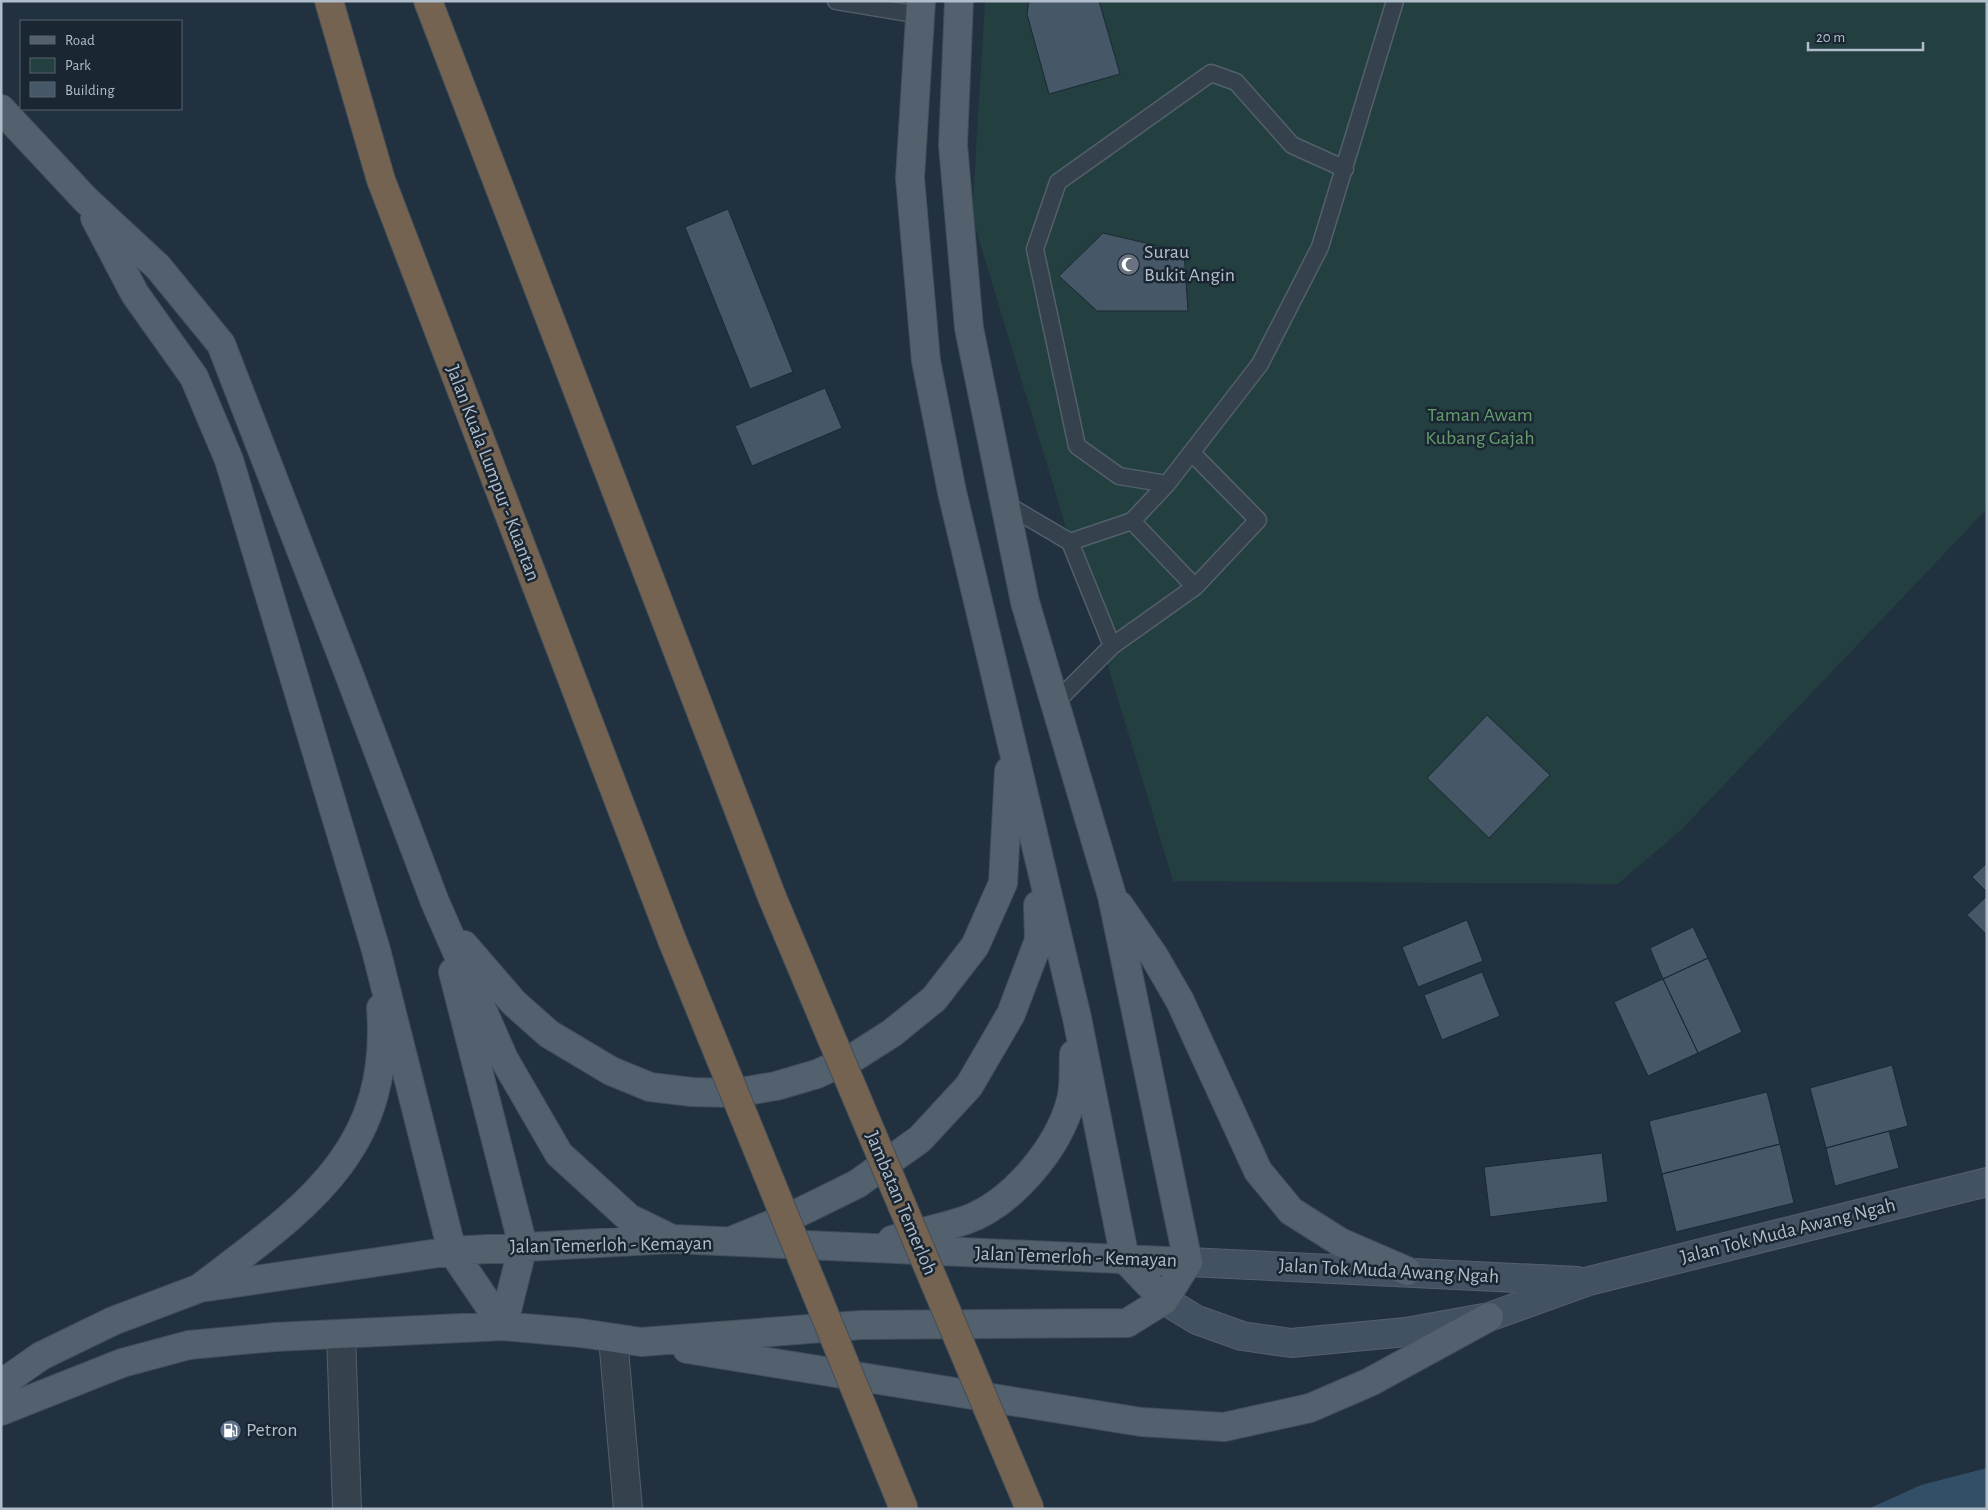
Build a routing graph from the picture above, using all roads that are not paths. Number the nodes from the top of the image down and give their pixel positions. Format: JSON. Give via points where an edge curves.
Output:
{"nodes":[{"id":1,"x":329,"y":1,"type":"edge"},
{"id":2,"x":428,"y":1,"type":"edge"},
{"id":3,"x":836,"y":1,"type":"edge"},
{"id":4,"x":959,"y":1,"type":"edge"},
{"id":5,"x":1395,"y":1,"type":"edge"},
{"id":6,"x":920,"y":8,"type":"edge"},
{"id":7,"x":1,"y":109,"type":"edge"},
{"id":8,"x":1345,"y":169,"type":"junction"},
{"id":9,"x":86,"y":200,"type":"junction"},
{"id":10,"x":1192,"y":453,"type":"junction"},
{"id":11,"x":1167,"y":484,"type":"junction"},
{"id":12,"x":1004,"y":503,"type":"junction"},
{"id":13,"x":1132,"y":521,"type":"junction"},
{"id":14,"x":1070,"y":542,"type":"junction"},
{"id":15,"x":1195,"y":587,"type":"junction"},
{"id":16,"x":1112,"y":646,"type":"junction"},
{"id":17,"x":1055,"y":703,"type":"junction"},
{"id":18,"x":1011,"y":741,"type":"junction"},
{"id":19,"x":1038,"y":854,"type":"junction"},
{"id":20,"x":1112,"y":896,"type":"junction"},
{"id":21,"x":434,"y":902,"type":"junction"},
{"id":22,"x":376,"y":950,"type":"junction"},
{"id":23,"x":1077,"y":1018,"type":"junction"},
{"id":24,"x":1987,"y":1182,"type":"edge"},
{"id":25,"x":672,"y":1239,"type":"junction"},
{"id":26,"x":728,"y":1242,"type":"junction"},
{"id":27,"x":523,"y":1246,"type":"junction"},
{"id":28,"x":862,"y":1248,"type":"junction"},
{"id":29,"x":452,"y":1251,"type":"junction"},
{"id":30,"x":1125,"y":1259,"type":"junction"},
{"id":31,"x":1188,"y":1262,"type":"junction"},
{"id":32,"x":1407,"y":1271,"type":"junction"},
{"id":33,"x":1589,"y":1281,"type":"junction"},
{"id":34,"x":200,"y":1288,"type":"junction"},
{"id":35,"x":1164,"y":1300,"type":"junction"},
{"id":36,"x":1489,"y":1317,"type":"junction"},
{"id":37,"x":503,"y":1326,"type":"junction"},
{"id":38,"x":341,"y":1335,"type":"junction"},
{"id":39,"x":613,"y":1338,"type":"junction"},
{"id":40,"x":641,"y":1342,"type":"junction"},
{"id":41,"x":1,"y":1384,"type":"edge"},
{"id":42,"x":1,"y":1411,"type":"edge"},
{"id":43,"x":347,"y":1509,"type":"edge"},
{"id":44,"x":628,"y":1509,"type":"edge"},
{"id":45,"x":904,"y":1509,"type":"edge"},
{"id":46,"x":1030,"y":1509,"type":"edge"}],
"edges":[{"from":1,"to":45,"type":"highway","name":"Jalan Kuala Lumpur - Kuantan","bridge":true,"via":[[381,180],[672,940]]},
{"from":2,"to":46,"type":"highway","name":"Jambatan Temerloh","bridge":true,"via":[[772,897]]},
{"from":3,"to":6,"type":"lane"},
{"from":4,"to":12,"type":"main road","via":[[953,145],[967,309]]},
{"from":5,"to":8,"type":"lane"},
{"from":6,"to":18,"type":"main road","via":[[910,178],[926,362],[952,492]]},
{"from":7,"to":9,"type":"main road"},
{"from":8,"to":10,"type":"lane","via":[[1320,247],[1260,364]]},
{"from":8,"to":11,"type":"lane","via":[[1292,145],[1236,82],[1211,73],[1058,182],[1035,249],[1077,446],[1119,476]]},
{"from":9,"to":21,"type":"main road","via":[[158,267],[221,344]]},
{"from":9,"to":22,"type":"main road","via":[[135,294],[194,377],[229,460]]},
{"from":10,"to":11,"type":"lane"},
{"from":10,"to":15,"type":"lane","via":[[1258,520]]},
{"from":11,"to":13,"type":"lane"},
{"from":12,"to":14,"type":"lane"},
{"from":12,"to":17,"type":"main road","via":[[1025,602]]},
{"from":13,"to":14,"type":"lane"},
{"from":13,"to":15,"type":"lane"},
{"from":14,"to":16,"type":"lane"},
{"from":15,"to":16,"type":"lane"},
{"from":16,"to":17,"type":"lane"},
{"from":17,"to":20,"type":"main road"},
{"from":18,"to":19,"type":"main road"},
{"from":18,"to":21,"type":"main road","via":[[1003,883],[975,946],[934,1000],[892,1032],[856,1056],[818,1074],[776,1086],[735,1092],[692,1092],[650,1086],[611,1071],[549,1034],[514,1003],[466,948]]},
{"from":19,"to":23,"type":"main road"},
{"from":19,"to":26,"type":"main road","via":[[1039,940],[1011,1014],[969,1086],[920,1139],[857,1184],[792,1216]]},
{"from":20,"to":31,"type":"main road"},
{"from":20,"to":32,"type":"main road","via":[[1154,956],[1180,1001],[1258,1171],[1291,1211],[1340,1242]]},
{"from":21,"to":25,"type":"main road","via":[[504,1060],[559,1154],[629,1218]]},
{"from":21,"to":27,"type":"main road"},
{"from":22,"to":29,"type":"main road"},
{"from":22,"to":34,"type":"main road","via":[[383,1034],[380,1078],[369,1112],[351,1148],[327,1181],[296,1214]]},
{"from":23,"to":28,"type":"main road","via":[[1071,1099],[1055,1139],[1033,1171],[1007,1196],[968,1219]]},
{"from":23,"to":30,"type":"main road"},
{"from":24,"to":33,"type":"main road","name":"Jalan Tok Muda Awang Ngah"},
{"from":25,"to":26,"type":"main road","name":"Jalan Temerloh - Kemayan"},
{"from":25,"to":27,"type":"main road","name":"Jalan Temerloh - Kemayan"},
{"from":26,"to":28,"type":"main road","name":"Jalan Temerloh - Kemayan"},
{"from":27,"to":29,"type":"main road","name":"Jalan Temerloh - Kemayan"},
{"from":27,"to":37,"type":"main road"},
{"from":28,"to":30,"type":"main road","name":"Jalan Temerloh - Kemayan"},
{"from":29,"to":34,"type":"main road","name":"Jalan Temerloh - Kemayan"},
{"from":29,"to":37,"type":"main road"},
{"from":30,"to":31,"type":"main road","name":"Jalan Temerloh - Kemayan"},
{"from":30,"to":35,"type":"main road"},
{"from":31,"to":32,"type":"main road","name":"Jalan Tok Muda Awang Ngah"},
{"from":31,"to":35,"type":"main road","name":"Jalan Temerloh - Kemayan"},
{"from":32,"to":33,"type":"main road","name":"Jalan Tok Muda Awang Ngah"},
{"from":33,"to":36,"type":"main road","name":"Jalan Tok Muda Awang Ngah"},
{"from":34,"to":41,"type":"main road","name":"Jalan Temerloh - Kemayan","via":[[113,1321],[41,1356]]},
{"from":35,"to":36,"type":"main road","name":"Jalan Tok Muda Awang Ngah","via":[[1197,1320],[1242,1336],[1291,1343],[1406,1332]]},
{"from":35,"to":40,"type":"main road","name":"Jalan Temerloh - Kemayan","via":[[1127,1323],[861,1325]]},
{"from":36,"to":40,"type":"main road","via":[[1370,1382],[1318,1404],[1224,1427],[1141,1422]]},
{"from":37,"to":38,"type":"main road","name":"Jalan Temerloh - Kemayan"},
{"from":37,"to":39,"type":"main road","name":"Jalan Temerloh - Kemayan"},
{"from":38,"to":42,"type":"main road","name":"Jalan Temerloh - Kemayan","via":[[189,1345],[122,1363]]},
{"from":38,"to":43,"type":"street"},
{"from":39,"to":40,"type":"main road","name":"Jalan Temerloh - Kemayan"},
{"from":39,"to":44,"type":"street"}]}
